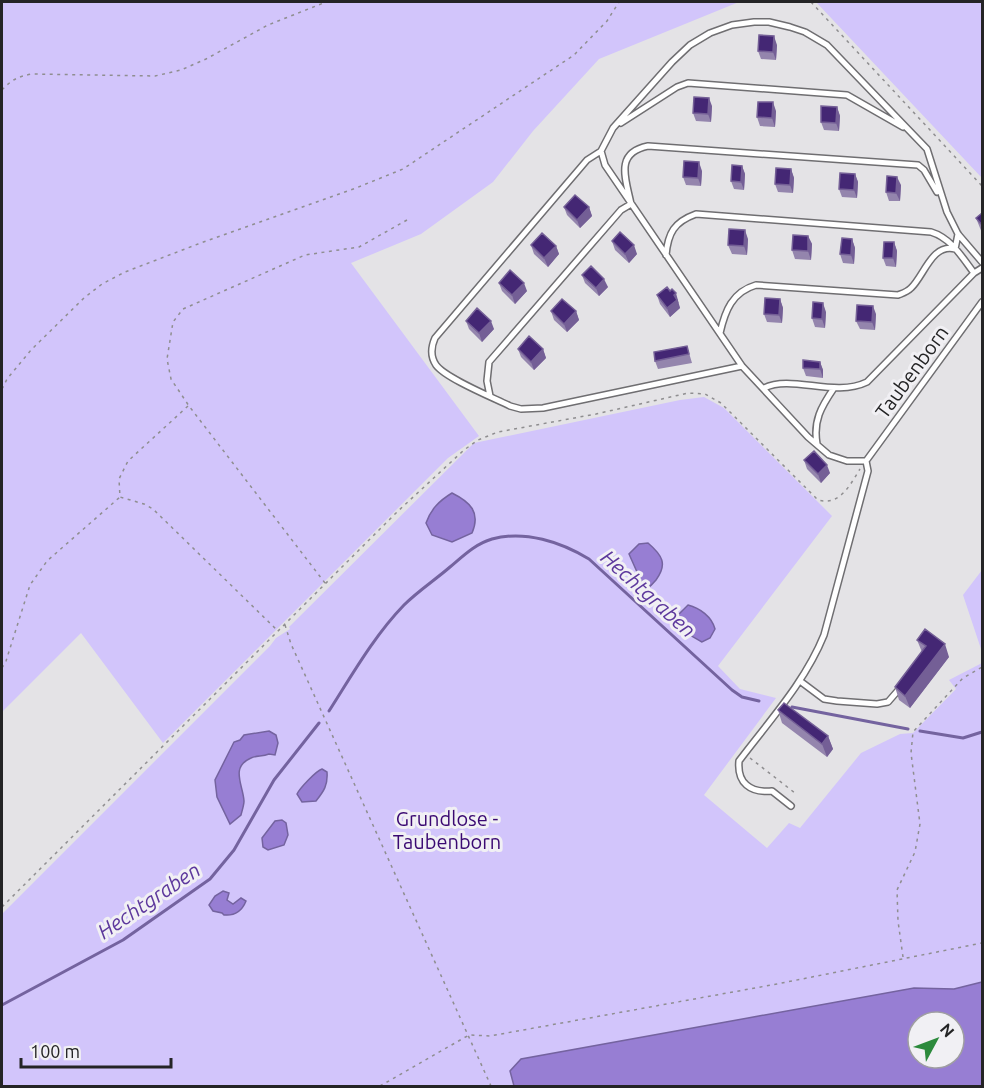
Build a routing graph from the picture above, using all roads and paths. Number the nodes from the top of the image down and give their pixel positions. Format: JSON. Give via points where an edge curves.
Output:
{"nodes":[{"id":1,"x":326,"y":2,"type":"edge"},
{"id":2,"x":619,"y":2,"type":"edge"},
{"id":3,"x":811,"y":2,"type":"edge"},
{"id":4,"x":2,"y":90,"type":"edge"},
{"id":5,"x":613,"y":128,"type":"junction"},
{"id":6,"x":910,"y":130,"type":"junction"},
{"id":7,"x":601,"y":151,"type":"junction"},
{"id":8,"x":982,"y":186,"type":"edge"},
{"id":9,"x":941,"y":199,"type":"junction"},
{"id":10,"x":631,"y":204,"type":"junction"},
{"id":11,"x":407,"y":220,"type":"dead end"},
{"id":12,"x":958,"y":234,"type":"junction"},
{"id":13,"x":955,"y":249,"type":"junction"},
{"id":14,"x":666,"y":255,"type":"junction"},
{"id":15,"x":982,"y":262,"type":"edge"},
{"id":16,"x":982,"y":268,"type":"edge"},
{"id":17,"x":974,"y":273,"type":"junction"},
{"id":18,"x":982,"y":302,"type":"edge"},
{"id":19,"x":720,"y":333,"type":"junction"},
{"id":20,"x":742,"y":366,"type":"junction"},
{"id":21,"x":764,"y":388,"type":"junction"},
{"id":22,"x":834,"y":388,"type":"junction"},
{"id":23,"x":2,"y":389,"type":"edge"},
{"id":24,"x":490,"y":396,"type":"junction"},
{"id":25,"x":189,"y":406,"type":"junction"},
{"id":26,"x":817,"y":446,"type":"junction"},
{"id":27,"x":866,"y":461,"type":"junction"},
{"id":28,"x":120,"y":497,"type":"junction"},
{"id":29,"x":326,"y":584,"type":"junction"},
{"id":30,"x":285,"y":624,"type":"junction"},
{"id":31,"x":278,"y":631,"type":"junction"},
{"id":32,"x":982,"y":667,"type":"edge"},
{"id":33,"x":2,"y":668,"type":"edge"},
{"id":34,"x":908,"y":678,"type":"edge"},
{"id":35,"x":800,"y":681,"type":"junction"},
{"id":36,"x":745,"y":754,"type":"junction"},
{"id":37,"x":795,"y":793,"type":"dead end"},
{"id":38,"x":791,"y":806,"type":"dead end"},
{"id":39,"x":2,"y":908,"type":"edge"},
{"id":40,"x":982,"y":943,"type":"edge"},
{"id":41,"x":903,"y":958,"type":"junction"},
{"id":42,"x":469,"y":1035,"type":"junction"},
{"id":43,"x":380,"y":1086,"type":"edge"},
{"id":44,"x":491,"y":1086,"type":"edge"}],
"edges":[{"from":1,"to":4,"type":"path","via":[[268,25],[181,70],[155,76],[32,74],[20,76]]},
{"from":2,"to":23,"type":"path","via":[[607,21],[574,55],[403,169],[187,248],[102,284],[31,350]]},
{"from":3,"to":8,"type":"path"},
{"from":5,"to":6,"type":"lane","via":[[688,83],[847,95]]},
{"from":5,"to":6,"type":"lane","via":[[690,45],[732,25],[754,22],[790,27],[827,45]]},
{"from":5,"to":7,"type":"lane"},
{"from":6,"to":9,"type":"lane","via":[[931,156]]},
{"from":7,"to":10,"type":"lane","via":[[605,165]]},
{"from":7,"to":24,"type":"lane","via":[[587,160],[435,338],[432,356],[437,366]]},
{"from":9,"to":10,"type":"lane","via":[[918,165],[648,146],[634,151],[625,165]]},
{"from":9,"to":12,"type":"lane"},
{"from":10,"to":14,"type":"lane"},
{"from":10,"to":24,"type":"lane","via":[[621,210],[489,362]]},
{"from":11,"to":25,"type":"path","via":[[359,247],[305,255],[183,309],[172,322],[167,359],[171,379]]},
{"from":12,"to":13,"type":"lane"},
{"from":12,"to":15,"type":"lane"},
{"from":13,"to":14,"type":"lane","via":[[941,235],[931,232],[696,214],[677,225]]},
{"from":13,"to":17,"type":"lane"},
{"from":13,"to":19,"type":"lane","via":[[938,253],[913,286],[898,295],[756,285],[745,288],[727,307]]},
{"from":14,"to":19,"type":"lane"},
{"from":16,"to":17,"type":"lane"},
{"from":17,"to":22,"type":"lane","via":[[867,382]]},
{"from":18,"to":27,"type":"lane","name":"Taubenborn"},
{"from":19,"to":20,"type":"lane"},
{"from":20,"to":21,"type":"lane"},
{"from":20,"to":24,"type":"lane","via":[[543,408],[521,409]]},
{"from":21,"to":22,"type":"lane","via":[[776,384]]},
{"from":21,"to":26,"type":"lane"},
{"from":22,"to":26,"type":"lane","via":[[819,412]]},
{"from":25,"to":28,"type":"path","via":[[128,461],[119,479]]},
{"from":25,"to":29,"type":"path"},
{"from":26,"to":27,"type":"lane","via":[[837,459]]},
{"from":27,"to":29,"type":"path","via":[[836,500],[818,500],[721,403],[705,394],[688,393],[498,432],[478,440],[444,468]]},
{"from":27,"to":35,"type":"lane","via":[[868,471],[824,634]]},
{"from":28,"to":31,"type":"path","via":[[153,509]]},
{"from":28,"to":33,"type":"path","via":[[47,561],[30,585]]},
{"from":29,"to":30,"type":"path"},
{"from":30,"to":31,"type":"path"},
{"from":30,"to":42,"type":"path"},
{"from":31,"to":39,"type":"path"},
{"from":32,"to":41,"type":"path","via":[[963,678],[913,732],[911,753],[920,824],[915,852],[897,890]]},
{"from":34,"to":35,"type":"lane","via":[[888,702],[877,704],[824,699]]},
{"from":35,"to":36,"type":"lane"},
{"from":36,"to":37,"type":"path"},
{"from":36,"to":38,"type":"lane","via":[[739,761],[738,772],[743,782],[756,791],[772,791]]},
{"from":40,"to":41,"type":"path"},
{"from":41,"to":42,"type":"path","via":[[490,1036]]},
{"from":42,"to":43,"type":"path"},
{"from":42,"to":44,"type":"path"}]}
